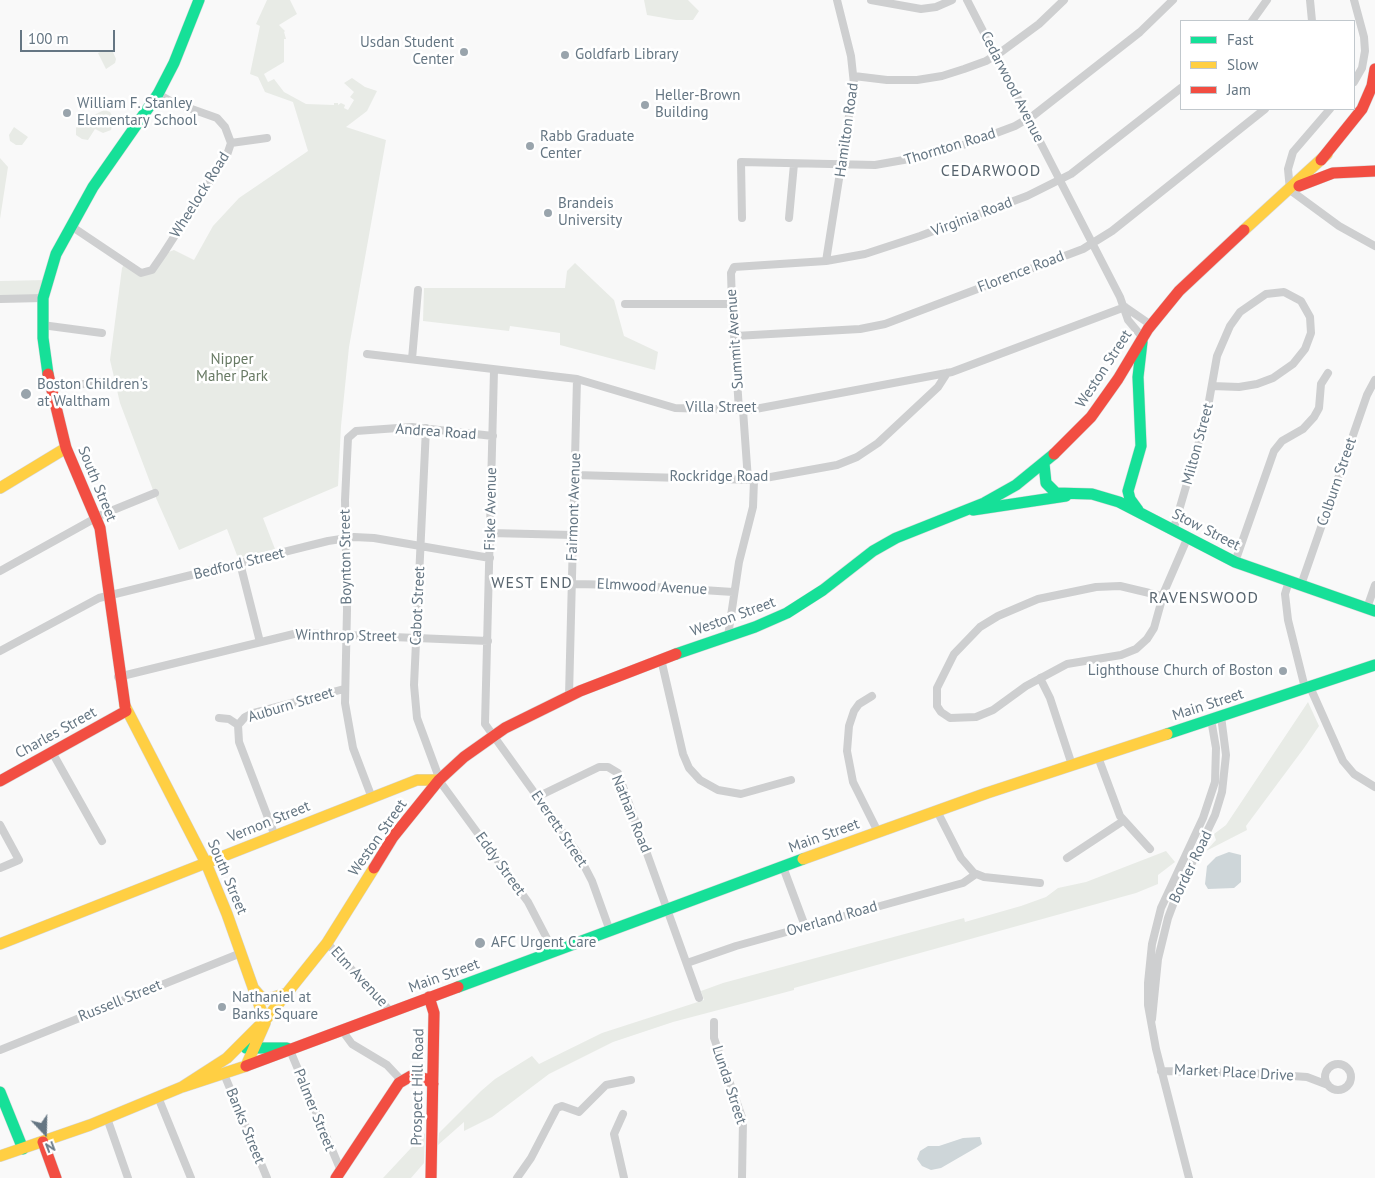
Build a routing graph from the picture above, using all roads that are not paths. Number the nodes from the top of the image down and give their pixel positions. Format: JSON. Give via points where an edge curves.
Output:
{"nodes":[{"id":1,"x":200,"y":0,"type":"edge"},
{"id":2,"x":837,"y":0,"type":"edge"},
{"id":3,"x":871,"y":0,"type":"edge"},
{"id":4,"x":952,"y":0,"type":"edge"},
{"id":5,"x":967,"y":0,"type":"edge"},
{"id":6,"x":1064,"y":0,"type":"edge"},
{"id":7,"x":1173,"y":0,"type":"edge"},
{"id":8,"x":1267,"y":0,"type":"edge"},
{"id":9,"x":1310,"y":0,"type":"edge"},
{"id":10,"x":1354,"y":0,"type":"edge"},
{"id":11,"x":1253,"y":20,"type":"edge"},
{"id":12,"x":1312,"y":20,"type":"edge"},
{"id":13,"x":996,"y":56,"type":"junction"},
{"id":14,"x":1375,"y":69,"type":"edge"},
{"id":15,"x":854,"y":76,"type":"junction"},
{"id":16,"x":1355,"y":80,"type":"edge"},
{"id":17,"x":1180,"y":89,"type":"edge"},
{"id":18,"x":1375,"y":93,"type":"edge"},
{"id":19,"x":158,"y":94,"type":"junction"},
{"id":20,"x":1264,"y":110,"type":"edge"},
{"id":21,"x":1329,"y":110,"type":"edge"},
{"id":22,"x":1028,"y":119,"type":"junction"},
{"id":23,"x":267,"y":138,"type":"dead end"},
{"id":24,"x":231,"y":142,"type":"junction"},
{"id":25,"x":1321,"y":160,"type":"junction"},
{"id":26,"x":794,"y":164,"type":"junction"},
{"id":27,"x":842,"y":166,"type":"junction"},
{"id":28,"x":1375,"y":171,"type":"edge"},
{"id":29,"x":1060,"y":181,"type":"junction"},
{"id":30,"x":1290,"y":190,"type":"junction"},
{"id":31,"x":742,"y":218,"type":"dead end"},
{"id":32,"x":789,"y":218,"type":"dead end"},
{"id":33,"x":71,"y":226,"type":"junction"},
{"id":34,"x":1093,"y":244,"type":"junction"},
{"id":35,"x":1375,"y":246,"type":"edge"},
{"id":36,"x":826,"y":261,"type":"junction"},
{"id":37,"x":732,"y":269,"type":"joint"},
{"id":38,"x":418,"y":290,"type":"dead end"},
{"id":39,"x":43,"y":298,"type":"junction"},
{"id":40,"x":0,"y":299,"type":"edge"},
{"id":41,"x":625,"y":304,"type":"dead end"},
{"id":42,"x":732,"y":304,"type":"junction"},
{"id":43,"x":1125,"y":307,"type":"junction"},
{"id":44,"x":42,"y":325,"type":"junction"},
{"id":45,"x":1150,"y":325,"type":"junction"},
{"id":46,"x":102,"y":333,"type":"dead end"},
{"id":47,"x":735,"y":336,"type":"junction"},
{"id":48,"x":1142,"y":338,"type":"junction"},
{"id":49,"x":367,"y":354,"type":"dead end"},
{"id":50,"x":412,"y":359,"type":"junction"},
{"id":51,"x":494,"y":370,"type":"junction"},
{"id":52,"x":1122,"y":372,"type":"junction"},
{"id":53,"x":947,"y":373,"type":"junction"},
{"id":54,"x":1328,"y":373,"type":"dead end"},
{"id":55,"x":577,"y":379,"type":"junction"},
{"id":56,"x":1375,"y":380,"type":"edge"},
{"id":57,"x":101,"y":382,"type":"dead end"},
{"id":58,"x":1212,"y":386,"type":"junction"},
{"id":59,"x":50,"y":388,"type":"junction"},
{"id":60,"x":1138,"y":396,"type":"junction"},
{"id":61,"x":741,"y":410,"type":"junction"},
{"id":62,"x":426,"y":428,"type":"junction"},
{"id":63,"x":351,"y":433,"type":"joint"},
{"id":64,"x":493,"y":436,"type":"junction"},
{"id":65,"x":66,"y":448,"type":"junction"},
{"id":66,"x":1044,"y":464,"type":"junction"},
{"id":67,"x":575,"y":476,"type":"junction"},
{"id":68,"x":751,"y":480,"type":"junction"},
{"id":69,"x":1130,"y":480,"type":"junction"},
{"id":70,"x":0,"y":488,"type":"edge"},
{"id":71,"x":155,"y":493,"type":"dead end"},
{"id":72,"x":1087,"y":494,"type":"junction"},
{"id":73,"x":1073,"y":495,"type":"junction"},
{"id":74,"x":1140,"y":511,"type":"junction"},
{"id":75,"x":952,"y":515,"type":"junction"},
{"id":76,"x":97,"y":517,"type":"junction"},
{"id":77,"x":1174,"y":531,"type":"junction"},
{"id":78,"x":490,"y":533,"type":"junction"},
{"id":79,"x":573,"y":536,"type":"junction"},
{"id":80,"x":346,"y":538,"type":"junction"},
{"id":81,"x":1187,"y":539,"type":"junction"},
{"id":82,"x":421,"y":546,"type":"junction"},
{"id":83,"x":490,"y":558,"type":"junction"},
{"id":84,"x":1235,"y":562,"type":"junction"},
{"id":85,"x":240,"y":563,"type":"junction"},
{"id":86,"x":0,"y":572,"type":"edge"},
{"id":87,"x":1288,"y":581,"type":"junction"},
{"id":88,"x":572,"y":584,"type":"junction"},
{"id":89,"x":1301,"y":585,"type":"junction"},
{"id":90,"x":1375,"y":585,"type":"edge"},
{"id":91,"x":733,"y":592,"type":"junction"},
{"id":92,"x":109,"y":596,"type":"junction"},
{"id":93,"x":1162,"y":596,"type":"junction"},
{"id":94,"x":1371,"y":609,"type":"edge"},
{"id":95,"x":347,"y":635,"type":"junction"},
{"id":96,"x":728,"y":636,"type":"junction"},
{"id":97,"x":416,"y":638,"type":"junction"},
{"id":98,"x":488,"y":641,"type":"junction"},
{"id":99,"x":260,"y":642,"type":"junction"},
{"id":100,"x":0,"y":651,"type":"edge"},
{"id":101,"x":662,"y":658,"type":"junction"},
{"id":102,"x":1375,"y":665,"type":"edge"},
{"id":103,"x":118,"y":677,"type":"junction"},
{"id":104,"x":1040,"y":678,"type":"junction"},
{"id":105,"x":1308,"y":688,"type":"junction"},
{"id":106,"x":344,"y":689,"type":"junction"},
{"id":107,"x":569,"y":696,"type":"junction"},
{"id":108,"x":872,"y":696,"type":"dead end"},
{"id":109,"x":126,"y":711,"type":"junction"},
{"id":110,"x":219,"y":718,"type":"dead end"},
{"id":111,"x":1216,"y":718,"type":"junction"},
{"id":112,"x":238,"y":726,"type":"junction"},
{"id":113,"x":492,"y":736,"type":"junction"},
{"id":114,"x":52,"y":752,"type":"junction"},
{"id":115,"x":1098,"y":757,"type":"junction"},
{"id":116,"x":1072,"y":765,"type":"junction"},
{"id":117,"x":439,"y":780,"type":"junction"},
{"id":118,"x":791,"y":780,"type":"dead end"},
{"id":119,"x":0,"y":781,"type":"edge"},
{"id":120,"x":1375,"y":787,"type":"edge"},
{"id":121,"x":537,"y":797,"type":"junction"},
{"id":122,"x":372,"y":798,"type":"junction"},
{"id":123,"x":937,"y":811,"type":"junction"},
{"id":124,"x":1123,"y":821,"type":"junction"},
{"id":125,"x":0,"y":825,"type":"edge"},
{"id":126,"x":878,"y":832,"type":"junction"},
{"id":127,"x":275,"y":836,"type":"junction"},
{"id":128,"x":102,"y":841,"type":"dead end"},
{"id":129,"x":1150,"y":850,"type":"dead end"},
{"id":130,"x":1067,"y":858,"type":"dead end"},
{"id":131,"x":206,"y":863,"type":"junction"},
{"id":132,"x":783,"y":867,"type":"junction"},
{"id":133,"x":0,"y":868,"type":"edge"},
{"id":134,"x":976,"y":874,"type":"junction"},
{"id":135,"x":1040,"y":883,"type":"dead end"},
{"id":136,"x":667,"y":909,"type":"junction"},
{"id":137,"x":805,"y":926,"type":"junction"},
{"id":138,"x":610,"y":931,"type":"junction"},
{"id":139,"x":326,"y":942,"type":"junction"},
{"id":140,"x":0,"y":944,"type":"edge"},
{"id":141,"x":554,"y":952,"type":"junction"},
{"id":142,"x":241,"y":953,"type":"junction"},
{"id":143,"x":687,"y":963,"type":"junction"},
{"id":144,"x":254,"y":988,"type":"junction"},
{"id":145,"x":289,"y":992,"type":"junction"},
{"id":146,"x":429,"y":997,"type":"junction"},
{"id":147,"x":699,"y":998,"type":"dead end"},
{"id":148,"x":390,"y":1011,"type":"junction"},
{"id":149,"x":267,"y":1018,"type":"junction"},
{"id":150,"x":714,"y":1022,"type":"dead end"},
{"id":151,"x":341,"y":1029,"type":"junction"},
{"id":152,"x":289,"y":1048,"type":"junction"},
{"id":153,"x":254,"y":1049,"type":"junction"},
{"id":154,"x":0,"y":1050,"type":"edge"},
{"id":155,"x":1327,"y":1070,"type":"junction"},
{"id":156,"x":1161,"y":1071,"type":"junction"},
{"id":157,"x":224,"y":1074,"type":"junction"},
{"id":158,"x":1307,"y":1077,"type":"junction"},
{"id":159,"x":631,"y":1080,"type":"dead end"},
{"id":160,"x":402,"y":1081,"type":"junction"},
{"id":161,"x":432,"y":1084,"type":"junction"},
{"id":162,"x":1328,"y":1085,"type":"junction"},
{"id":163,"x":182,"y":1087,"type":"junction"},
{"id":164,"x":0,"y":1092,"type":"edge"},
{"id":165,"x":158,"y":1097,"type":"junction"},
{"id":166,"x":624,"y":1114,"type":"dead end"},
{"id":167,"x":107,"y":1118,"type":"junction"},
{"id":168,"x":43,"y":1142,"type":"junction"},
{"id":169,"x":23,"y":1149,"type":"junction"},
{"id":170,"x":0,"y":1156,"type":"edge"},
{"id":171,"x":338,"y":1174,"type":"edge"},
{"id":172,"x":56,"y":1178,"type":"edge"},
{"id":173,"x":128,"y":1178,"type":"edge"},
{"id":174,"x":191,"y":1178,"type":"edge"},
{"id":175,"x":266,"y":1178,"type":"edge"},
{"id":176,"x":431,"y":1178,"type":"edge"},
{"id":177,"x":518,"y":1178,"type":"edge"},
{"id":178,"x":624,"y":1178,"type":"edge"},
{"id":179,"x":742,"y":1178,"type":"edge"},
{"id":180,"x":1189,"y":1178,"type":"edge"}],
"edges":[{"from":1,"to":19,"type":"main road","name":"South Street"},
{"from":2,"to":15,"type":"street","name":"Hamilton Road"},
{"from":3,"to":4,"type":"street","via":[[927,9]]},
{"from":5,"to":13,"type":"street","name":"Cedarwood Avenue"},
{"from":6,"to":13,"type":"street","via":[[1039,24]]},
{"from":7,"to":22,"type":"street","name":"Thornton Road","via":[[1140,32]]},
{"from":8,"to":11,"type":"street"},
{"from":9,"to":12,"type":"street"},
{"from":10,"to":16,"type":"street","via":[[1365,51],[1362,68]]},
{"from":13,"to":15,"type":"street","via":[[934,78],[896,80]]},
{"from":13,"to":22,"type":"street","name":"Cedarwood Avenue"},
{"from":14,"to":25,"type":"main road","via":[[1362,109]]},
{"from":15,"to":27,"type":"street","name":"Hamilton Road"},
{"from":17,"to":29,"type":"street","name":"Virginia Road"},
{"from":18,"to":25,"type":"main road","name":"Weston Street","via":[[1357,122]]},
{"from":19,"to":24,"type":"street","name":"Wheelock Road","via":[[217,118]]},
{"from":19,"to":33,"type":"main road","name":"South Street","via":[[93,187]]},
{"from":20,"to":34,"type":"street","name":"Florence Road"},
{"from":21,"to":30,"type":"street","via":[[1292,155],[1288,169]]},
{"from":22,"to":27,"type":"street","name":"Thornton Road","via":[[932,155],[881,165]]},
{"from":22,"to":29,"type":"street","name":"Cedarwood Avenue"},
{"from":23,"to":24,"type":"street"},
{"from":24,"to":33,"type":"street","name":"Wheelock Road","via":[[227,155],[148,273],[133,269]]},
{"from":25,"to":30,"type":"main road","name":"Weston Street"},
{"from":26,"to":27,"type":"street","name":"Thornton Road"},
{"from":26,"to":31,"type":"street","name":"Thornton Road","via":[[741,162]]},
{"from":26,"to":32,"type":"street"},
{"from":27,"to":36,"type":"street","name":"Hamilton Road"},
{"from":28,"to":30,"type":"main road","name":"Weston Street","via":[[1333,173]]},
{"from":29,"to":34,"type":"street","name":"Cedarwood Avenue"},
{"from":29,"to":36,"type":"street","name":"Virginia Road","via":[[893,246]]},
{"from":30,"to":35,"type":"street","via":[[1339,226]]},
{"from":30,"to":45,"type":"main road","name":"Weston Street","via":[[1187,283]]},
{"from":33,"to":39,"type":"main road","name":"South Street","via":[[51,267]]},
{"from":34,"to":43,"type":"street","name":"Cedarwood Avenue"},
{"from":34,"to":47,"type":"street","name":"Florence Road","via":[[885,324],[853,330]]},
{"from":36,"to":37,"type":"street","name":"Virginia Road"},
{"from":37,"to":42,"type":"street","name":"Summit Avenue"},
{"from":38,"to":50,"type":"street"},
{"from":39,"to":40,"type":"street"},
{"from":39,"to":44,"type":"main road","name":"South Street"},
{"from":41,"to":42,"type":"street"},
{"from":42,"to":47,"type":"street","name":"Summit Avenue"},
{"from":43,"to":45,"type":"street","name":"Cedarwood Avenue"},
{"from":43,"to":48,"type":"street","name":"Cedarwood Avenue","via":[[1131,326]]},
{"from":43,"to":53,"type":"street","name":"Villa Street"},
{"from":44,"to":46,"type":"street"},
{"from":44,"to":59,"type":"main road","name":"South Street"},
{"from":45,"to":48,"type":"main road","name":"Weston Street"},
{"from":47,"to":61,"type":"street","name":"Summit Avenue"},
{"from":48,"to":52,"type":"main road","name":"Weston Street"},
{"from":48,"to":60,"type":"main road"},
{"from":49,"to":50,"type":"street","name":"Villa Street"},
{"from":50,"to":51,"type":"street","name":"Villa Street"},
{"from":51,"to":55,"type":"street","name":"Villa Street"},
{"from":51,"to":64,"type":"street","name":"Fiske Avenue"},
{"from":52,"to":60,"type":"main road","via":[[1132,379]]},
{"from":52,"to":66,"type":"main road","name":"Weston Street","via":[[1087,422]]},
{"from":53,"to":61,"type":"street","name":"Villa Street","via":[[763,409]]},
{"from":53,"to":68,"type":"street","name":"Rockridge Road","via":[[938,387],[895,428],[857,457],[826,468]]},
{"from":54,"to":84,"type":"street","via":[[1321,384],[1319,408],[1314,417],[1274,451]]},
{"from":55,"to":61,"type":"street","name":"Villa Street","via":[[668,407]]},
{"from":55,"to":67,"type":"street","name":"Fairmont Avenue"},
{"from":56,"to":89,"type":"street","name":"Colburn Street","via":[[1367,394]]},
{"from":57,"to":59,"type":"street"},
{"from":58,"to":58,"type":"street","name":"Milton Street","via":[[1257,384],[1277,376],[1296,362],[1309,342],[1312,329],[1310,317],[1301,301],[1289,293],[1270,292],[1240,312],[1220,345]]},
{"from":58,"to":77,"type":"street","name":"Milton Street"},
{"from":59,"to":65,"type":"main road","name":"South Street"},
{"from":60,"to":69,"type":"main road","via":[[1141,446]]},
{"from":61,"to":68,"type":"street","name":"Summit Avenue"},
{"from":62,"to":63,"type":"street","name":"Andrea Road"},
{"from":62,"to":64,"type":"street","name":"Andrea Road"},
{"from":62,"to":82,"type":"street","name":"Cabot Street"},
{"from":63,"to":80,"type":"street","name":"Boynton Street","via":[[346,449]]},
{"from":64,"to":78,"type":"street","name":"Fiske Avenue"},
{"from":65,"to":70,"type":"main road"},
{"from":65,"to":76,"type":"main road","name":"South Street"},
{"from":66,"to":73,"type":"main road","name":"Stow Street","via":[[1044,478],[1050,488],[1061,494]]},
{"from":66,"to":75,"type":"main road","name":"Weston Street","via":[[1003,493]]},
{"from":67,"to":68,"type":"street","name":"Rockridge Road"},
{"from":67,"to":79,"type":"street","name":"Fairmont Avenue"},
{"from":68,"to":91,"type":"street","name":"Summit Avenue","via":[[754,507]]},
{"from":69,"to":72,"type":"main road","via":[[1115,492]]},
{"from":69,"to":74,"type":"main road","via":[[1129,497]]},
{"from":71,"to":76,"type":"street"},
{"from":72,"to":73,"type":"main road","name":"Stow Street"},
{"from":72,"to":74,"type":"main road","name":"Stow Street","via":[[1108,498]]},
{"from":73,"to":75,"type":"main road"},
{"from":74,"to":77,"type":"main road","name":"Stow Street"},
{"from":75,"to":96,"type":"main road","name":"Weston Street","via":[[907,532],[882,546],[794,609]]},
{"from":76,"to":86,"type":"street"},
{"from":76,"to":92,"type":"main road","name":"South Street"},
{"from":77,"to":81,"type":"main road","name":"Stow Street"},
{"from":78,"to":79,"type":"street"},
{"from":78,"to":83,"type":"street","name":"Fiske Avenue"},
{"from":79,"to":88,"type":"street","name":"Fairmont Avenue"},
{"from":80,"to":82,"type":"street","name":"Bedford Street","via":[[374,538]]},
{"from":80,"to":85,"type":"street","name":"Bedford Street"},
{"from":80,"to":95,"type":"street","name":"Boynton Street"},
{"from":81,"to":84,"type":"main road","name":"Stow Street"},
{"from":81,"to":93,"type":"street"},
{"from":82,"to":83,"type":"street","name":"Bedford Street"},
{"from":82,"to":97,"type":"street","name":"Cabot Street"},
{"from":83,"to":98,"type":"street","name":"Fiske Avenue"},
{"from":84,"to":87,"type":"main road","name":"Stow Street"},
{"from":85,"to":92,"type":"street","name":"Bedford Street"},
{"from":85,"to":99,"type":"street"},
{"from":87,"to":89,"type":"main road","name":"Stow Street"},
{"from":87,"to":105,"type":"street","via":[[1285,596],[1292,638]]},
{"from":88,"to":91,"type":"street","name":"Elmwood Avenue"},
{"from":88,"to":107,"type":"street","name":"Fairmont Avenue"},
{"from":89,"to":94,"type":"main road","name":"Stow Street"},
{"from":90,"to":94,"type":"street"},
{"from":91,"to":96,"type":"street","name":"Summit Avenue"},
{"from":92,"to":100,"type":"street","name":"Bedford Street","via":[[94,600]]},
{"from":92,"to":103,"type":"main road","name":"South Street"},
{"from":93,"to":104,"type":"street","via":[[1154,628],[1136,649],[1121,655],[1074,662]]},
{"from":93,"to":104,"type":"street","via":[[1129,587],[1105,586],[1044,597],[1003,613],[980,627],[954,654],[937,688],[936,703],[950,718],[976,717],[993,710]]},
{"from":95,"to":97,"type":"street","name":"Winthrop Street"},
{"from":95,"to":99,"type":"street","name":"Winthrop Street","via":[[298,633]]},
{"from":95,"to":106,"type":"street","name":"Boynton Street"},
{"from":96,"to":101,"type":"main road","name":"Weston Street"},
{"from":97,"to":98,"type":"street","name":"Winthrop Street"},
{"from":97,"to":117,"type":"street","name":"Cabot Street","via":[[416,710]]},
{"from":98,"to":113,"type":"street","name":"Fiske Avenue","via":[[485,722]]},
{"from":99,"to":103,"type":"street","name":"Winthrop Street"},
{"from":101,"to":107,"type":"main road","name":"Weston Street"},
{"from":101,"to":118,"type":"street","via":[[682,754],[700,780],[718,790],[744,794]]},
{"from":102,"to":105,"type":"main road","name":"Main Street"},
{"from":103,"to":109,"type":"main road","name":"South Street"},
{"from":104,"to":116,"type":"street"},
{"from":105,"to":111,"type":"main road","name":"Main Street"},
{"from":105,"to":120,"type":"street","via":[[1343,761],[1358,777]]},
{"from":106,"to":112,"type":"street","name":"Auburn Street","via":[[252,713]]},
{"from":106,"to":122,"type":"street","name":"Boynton Street","via":[[350,736]]},
{"from":107,"to":113,"type":"main road","name":"Weston Street"},
{"from":108,"to":126,"type":"street","via":[[854,711],[847,750],[853,782]]},
{"from":109,"to":114,"type":"main road","name":"Charles Street"},
{"from":109,"to":131,"type":"main road","name":"South Street"},
{"from":110,"to":112,"type":"street","via":[[229,719]]},
{"from":111,"to":115,"type":"main road","name":"Main Street"},
{"from":111,"to":156,"type":"street","name":"Border Road","via":[[1226,755],[1222,792],[1212,823],[1177,894],[1158,959],[1152,1019]]},
{"from":112,"to":127,"type":"street","name":"Auburn Street","via":[[239,742]]},
{"from":113,"to":117,"type":"main road","name":"Weston Street"},
{"from":113,"to":121,"type":"street","name":"Everett Street"},
{"from":114,"to":119,"type":"main road","name":"Charles Street"},
{"from":114,"to":128,"type":"street"},
{"from":115,"to":116,"type":"main road","name":"Main Street"},
{"from":115,"to":124,"type":"street"},
{"from":116,"to":123,"type":"main road","name":"Main Street"},
{"from":117,"to":122,"type":"main road","name":"Vernon Street","via":[[419,779]]},
{"from":117,"to":139,"type":"main road","name":"Weston Street","via":[[393,837]]},
{"from":117,"to":141,"type":"street","name":"Eddy Street","via":[[528,902]]},
{"from":121,"to":136,"type":"street","name":"Nathan Road","via":[[599,766],[616,771]]},
{"from":121,"to":138,"type":"street","name":"Everett Street","via":[[584,863]]},
{"from":122,"to":127,"type":"main road","name":"Vernon Street"},
{"from":123,"to":126,"type":"main road","name":"Main Street"},
{"from":123,"to":134,"type":"street","via":[[962,858]]},
{"from":124,"to":129,"type":"street"},
{"from":124,"to":130,"type":"street"},
{"from":125,"to":133,"type":"street","via":[[20,860]]},
{"from":126,"to":132,"type":"main road","name":"Main Street"},
{"from":127,"to":131,"type":"main road","name":"Vernon Street"},
{"from":131,"to":140,"type":"main road","name":"Vernon Street"},
{"from":131,"to":142,"type":"main road","name":"South Street"},
{"from":132,"to":136,"type":"main road","name":"Main Street"},
{"from":132,"to":137,"type":"street"},
{"from":134,"to":135,"type":"street"},
{"from":134,"to":137,"type":"street","name":"Overland Road","via":[[963,883]]},
{"from":136,"to":138,"type":"main road","name":"Main Street"},
{"from":136,"to":143,"type":"street"},
{"from":137,"to":143,"type":"street","name":"Overland Road"},
{"from":138,"to":141,"type":"main road","name":"Main Street"},
{"from":139,"to":145,"type":"main road","name":"Weston Street"},
{"from":139,"to":148,"type":"street","name":"Elm Avenue"},
{"from":141,"to":146,"type":"main road","name":"Main Street"},
{"from":142,"to":144,"type":"main road","name":"South Street"},
{"from":142,"to":154,"type":"street","name":"Russell Street"},
{"from":143,"to":147,"type":"street"},
{"from":144,"to":145,"type":"main road","via":[[260,996],[269,999]]},
{"from":144,"to":149,"type":"main road","name":"South Street"},
{"from":145,"to":149,"type":"main road","name":"Weston Street"},
{"from":146,"to":148,"type":"main road","name":"Main Street"},
{"from":146,"to":161,"type":"main road","name":"Prospect Hill Road","via":[[434,1013]]},
{"from":148,"to":151,"type":"main road","name":"Main Street"},
{"from":149,"to":153,"type":"main road","name":"Weston Street"},
{"from":150,"to":179,"type":"street","name":"Lunda Street","via":[[714,1038],[744,1120]]},
{"from":151,"to":152,"type":"main road","name":"Main Street"},
{"from":151,"to":160,"type":"street","via":[[352,1044],[387,1065]]},
{"from":152,"to":153,"type":"main road","name":"Main Street"},
{"from":152,"to":171,"type":"street","name":"Palmer Street"},
{"from":153,"to":157,"type":"main road","name":"Weston Street","via":[[246,1066]]},
{"from":153,"to":163,"type":"main road","name":"Weston Street","via":[[230,1055]]},
{"from":155,"to":158,"type":"street","name":"Market Place Drive"},
{"from":155,"to":162,"type":"street"},
{"from":155,"to":162,"type":"street","via":[[1341,1064],[1348,1069],[1351,1078],[1349,1084],[1340,1090]]},
{"from":156,"to":158,"type":"street","name":"Market Place Drive"},
{"from":156,"to":180,"type":"street","name":"Border Road"},
{"from":157,"to":163,"type":"main road"},
{"from":157,"to":175,"type":"street","name":"Banks Street"},
{"from":158,"to":162,"type":"street","name":"Market Place Drive"},
{"from":159,"to":177,"type":"street","via":[[606,1085],[579,1112],[562,1106],[556,1108]]},
{"from":160,"to":161,"type":"main road","via":[[413,1076]]},
{"from":160,"to":171,"type":"main road"},
{"from":161,"to":176,"type":"main road","name":"Prospect Hill Road"},
{"from":163,"to":165,"type":"main road"},
{"from":164,"to":169,"type":"main road"},
{"from":165,"to":167,"type":"main road"},
{"from":165,"to":174,"type":"street"},
{"from":166,"to":178,"type":"street","via":[[614,1134]]},
{"from":167,"to":168,"type":"main road"},
{"from":167,"to":173,"type":"street"},
{"from":168,"to":169,"type":"main road"},
{"from":168,"to":172,"type":"main road"},
{"from":169,"to":170,"type":"main road"}]}
